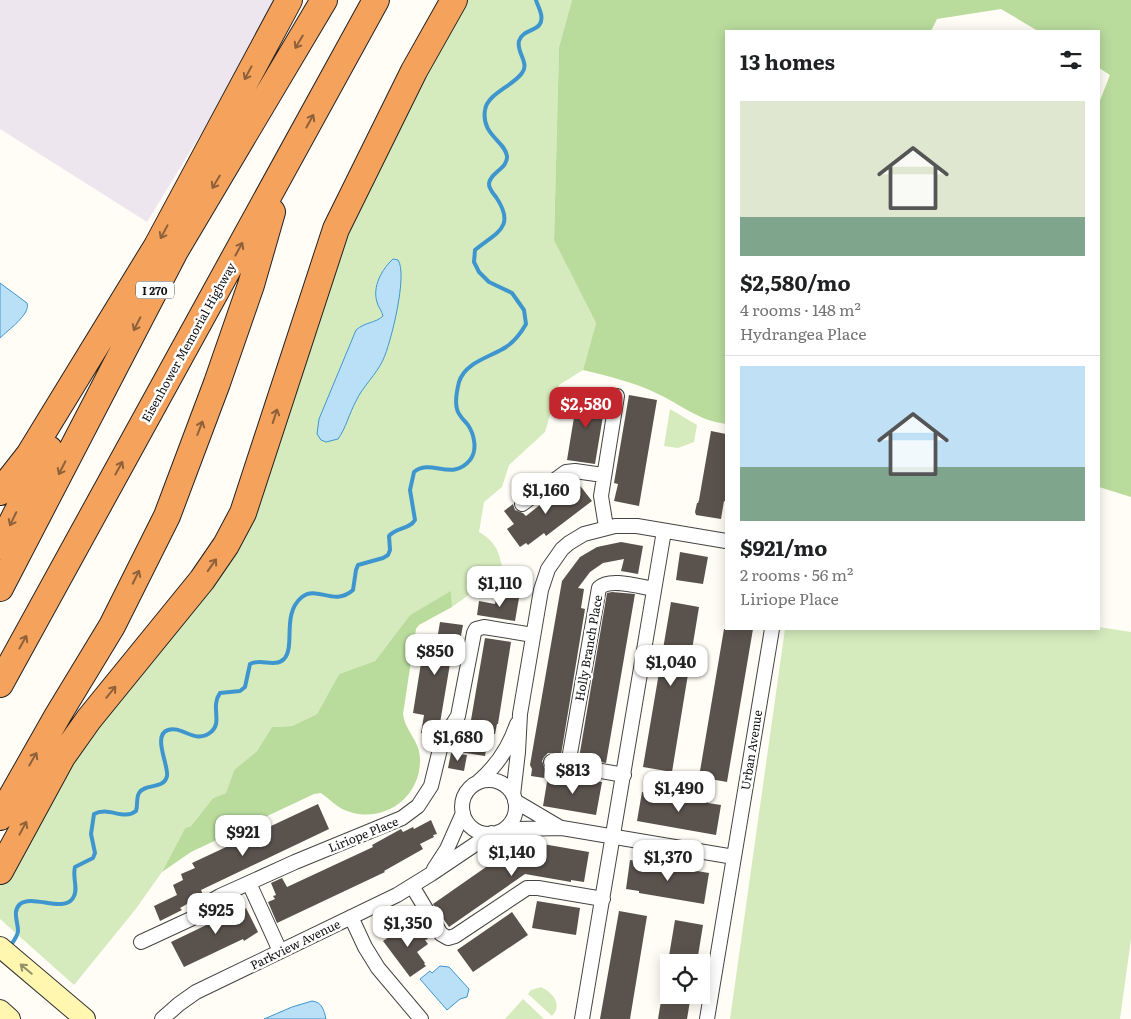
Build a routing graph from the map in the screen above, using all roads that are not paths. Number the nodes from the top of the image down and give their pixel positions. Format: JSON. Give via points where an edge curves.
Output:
{"nodes":[{"id":1,"x":288,"y":0,"type":"edge"},
{"id":2,"x":324,"y":0,"type":"edge"},
{"id":3,"x":376,"y":0,"type":"edge"},
{"id":4,"x":454,"y":0,"type":"edge"},
{"id":5,"x":286,"y":163,"type":"junction"},
{"id":6,"x":113,"y":319,"type":"junction"},
{"id":7,"x":617,"y":396,"type":"dead end"},
{"id":8,"x":604,"y":475,"type":"junction"},
{"id":9,"x":0,"y":492,"type":"edge"},
{"id":10,"x":522,"y":504,"type":"dead end"},
{"id":11,"x":606,"y":527,"type":"junction"},
{"id":12,"x":664,"y":530,"type":"junction"},
{"id":13,"x":725,"y":541,"type":"edge"},
{"id":14,"x":0,"y":546,"type":"edge"},
{"id":15,"x":0,"y":588,"type":"edge"},
{"id":16,"x":654,"y":589,"type":"junction"},
{"id":17,"x":772,"y":630,"type":"edge"},
{"id":18,"x":533,"y":635,"type":"junction"},
{"id":19,"x":0,"y":684,"type":"edge"},
{"id":20,"x":520,"y":714,"type":"junction"},
{"id":21,"x":551,"y":762,"type":"dead end"},
{"id":22,"x":568,"y":765,"type":"junction"},
{"id":23,"x":624,"y":775,"type":"junction"},
{"id":24,"x":477,"y":783,"type":"junction"},
{"id":25,"x":514,"y":798,"type":"junction"},
{"id":26,"x":463,"y":812,"type":"junction"},
{"id":27,"x":0,"y":817,"type":"edge"},
{"id":28,"x":562,"y":828,"type":"junction"},
{"id":29,"x":495,"y":832,"type":"junction"},
{"id":30,"x":613,"y":837,"type":"junction"},
{"id":31,"x":734,"y":857,"type":"junction"},
{"id":32,"x":0,"y":871,"type":"edge"},
{"id":33,"x":431,"y":874,"type":"junction"},
{"id":34,"x":249,"y":883,"type":"junction"},
{"id":35,"x":412,"y":886,"type":"junction"},
{"id":36,"x":603,"y":899,"type":"junction"},
{"id":37,"x":351,"y":917,"type":"junction"},
{"id":38,"x":141,"y":942,"type":"dead end"},
{"id":39,"x":0,"y":946,"type":"edge"},
{"id":40,"x":280,"y":951,"type":"junction"},
{"id":41,"x":0,"y":1010,"type":"edge"},
{"id":42,"x":10,"y":1019,"type":"edge"},
{"id":43,"x":85,"y":1019,"type":"edge"},
{"id":44,"x":162,"y":1019,"type":"edge"},
{"id":45,"x":421,"y":1019,"type":"edge"},
{"id":46,"x":582,"y":1019,"type":"edge"},
{"id":47,"x":706,"y":1019,"type":"edge"}],
"edges":[{"from":1,"to":6,"type":"highway","number":"I 270","one_way":true,"via":[[157,246]]},
{"from":2,"to":15,"type":"highway","number":"I 270","one_way":true,"via":[[175,251]]},
{"from":5,"to":3,"type":"highway","name":"Eisenhower Memorial Highway","one_way":true},
{"from":32,"to":4,"type":"highway","one_way":true,"via":[[62,757],[202,580],[243,513],[336,229],[414,71]]},
{"from":19,"to":5,"type":"highway","name":"Eisenhower Memorial Highway","one_way":true},
{"from":27,"to":5,"type":"highway","one_way":true,"via":[[112,626],[167,516],[251,285]]},
{"from":6,"to":9,"type":"highway","via":[[29,456]]},
{"from":6,"to":14,"type":"highway","number":"I 270","one_way":true},
{"from":7,"to":8,"type":"street"},
{"from":8,"to":10,"type":"street","via":[[566,472]]},
{"from":8,"to":11,"type":"street","via":[[601,504]]},
{"from":11,"to":12,"type":"street"},
{"from":11,"to":18,"type":"street","via":[[576,538],[554,559],[544,579]]},
{"from":12,"to":13,"type":"street"},
{"from":12,"to":16,"type":"street"},
{"from":16,"to":22,"type":"street","name":"Holly Branch Place","via":[[613,582],[599,588]]},
{"from":16,"to":23,"type":"street"},
{"from":17,"to":31,"type":"street","name":"Urban Avenue"},
{"from":18,"to":20,"type":"street"},
{"from":18,"to":34,"type":"street","name":"Liriope Place","via":[[476,629],[458,716],[442,741],[431,786],[414,810]]},
{"from":20,"to":24,"type":"street","via":[[502,757]]},
{"from":20,"to":25,"type":"street"},
{"from":21,"to":22,"type":"street"},
{"from":22,"to":23,"type":"street"},
{"from":23,"to":30,"type":"street"},
{"from":24,"to":25,"type":"street","via":[[498,781]]},
{"from":24,"to":26,"type":"street","via":[[471,786],[464,798]]},
{"from":25,"to":28,"type":"street"},
{"from":25,"to":29,"type":"street","via":[[514,816],[510,823]]},
{"from":26,"to":29,"type":"street","via":[[466,820],[477,830]]},
{"from":26,"to":33,"type":"street","name":"Parkview Avenue","via":[[447,849]]},
{"from":28,"to":29,"type":"street"},
{"from":28,"to":30,"type":"street"},
{"from":29,"to":33,"type":"street","name":"Parkview Avenue"},
{"from":30,"to":31,"type":"street"},
{"from":30,"to":36,"type":"street"},
{"from":31,"to":47,"type":"street","name":"Urban Avenue"},
{"from":33,"to":35,"type":"street","name":"Parkview Avenue"},
{"from":34,"to":38,"type":"street","name":"Liriope Place","via":[[213,900],[195,917],[153,929]]},
{"from":34,"to":40,"type":"street"},
{"from":35,"to":36,"type":"street","via":[[442,934],[448,938],[527,888]]},
{"from":35,"to":37,"type":"street","name":"Parkview Avenue"},
{"from":36,"to":46,"type":"street"},
{"from":37,"to":40,"type":"street","name":"Parkview Avenue"},
{"from":37,"to":45,"type":"street","via":[[378,968]]},
{"from":43,"to":39,"type":"main road","one_way":true},
{"from":40,"to":44,"type":"street","name":"Parkview Avenue","via":[[196,992]]},
{"from":41,"to":42,"type":"main road"}]}
